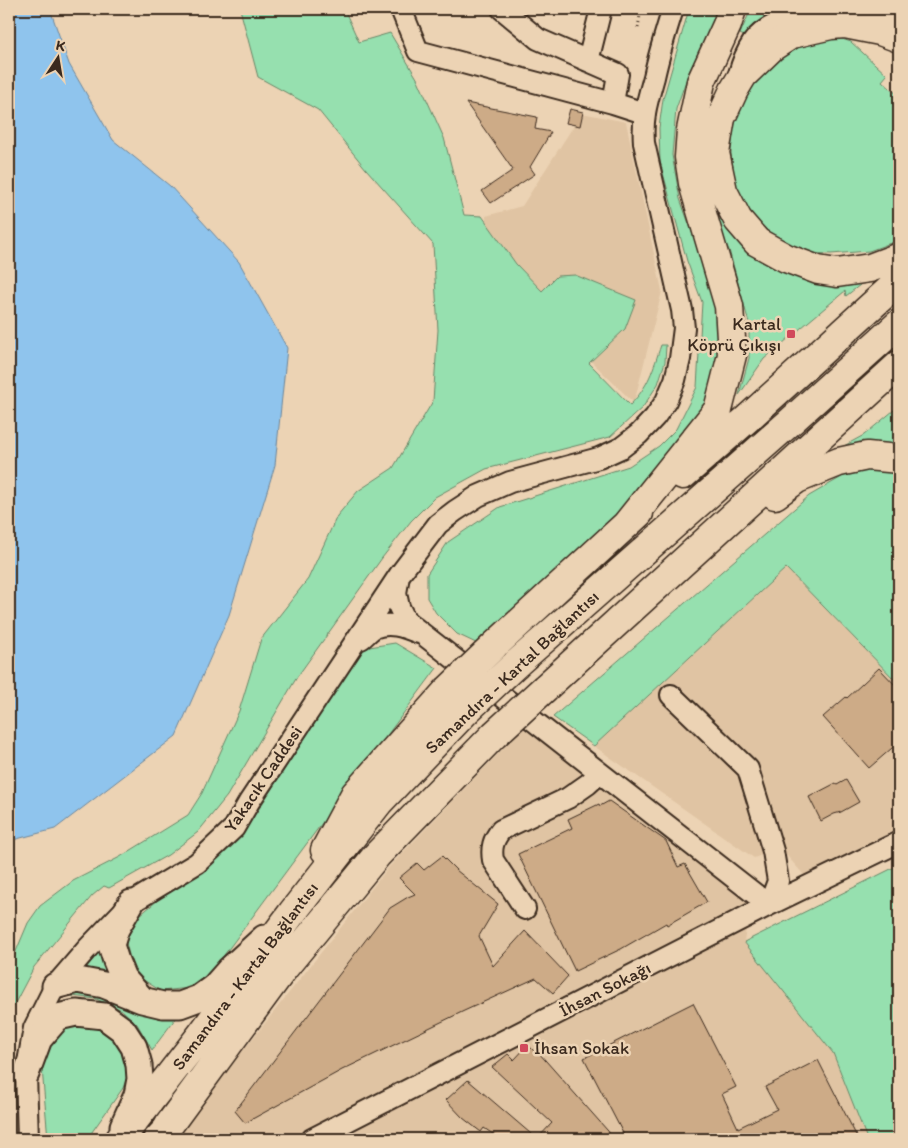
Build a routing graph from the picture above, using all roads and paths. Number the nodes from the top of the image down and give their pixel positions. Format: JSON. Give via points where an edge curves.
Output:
{"nodes":[{"id":1,"x":401,"y":9,"type":"edge"},
{"id":2,"x":601,"y":9,"type":"edge"},
{"id":3,"x":641,"y":9,"type":"edge"},
{"id":4,"x":668,"y":9,"type":"edge"},
{"id":5,"x":673,"y":9,"type":"edge"},
{"id":6,"x":732,"y":9,"type":"edge"},
{"id":7,"x":875,"y":9,"type":"edge"},
{"id":8,"x":895,"y":9,"type":"edge"},
{"id":9,"x":510,"y":10,"type":"edge"},
{"id":10,"x":899,"y":13,"type":"edge"},
{"id":11,"x":899,"y":27,"type":"edge"},
{"id":12,"x":638,"y":28,"type":"dead end"},
{"id":13,"x":899,"y":33,"type":"edge"},
{"id":14,"x":899,"y":38,"type":"edge"},
{"id":15,"x":661,"y":47,"type":"junction"},
{"id":16,"x":588,"y":61,"type":"junction"},
{"id":17,"x":734,"y":90,"type":"junction"},
{"id":18,"x":613,"y":103,"type":"junction"},
{"id":19,"x":644,"y":113,"type":"junction"},
{"id":20,"x":899,"y":257,"type":"edge"},
{"id":21,"x":899,"y":281,"type":"edge"},
{"id":22,"x":899,"y":324,"type":"edge"},
{"id":23,"x":899,"y":365,"type":"edge"},
{"id":24,"x":899,"y":459,"type":"edge"},
{"id":25,"x":626,"y":525,"type":"junction"},
{"id":26,"x":694,"y":552,"type":"junction"},
{"id":27,"x":400,"y":574,"type":"junction"},
{"id":28,"x":423,"y":634,"type":"junction"},
{"id":29,"x":353,"y":645,"type":"junction"},
{"id":30,"x":671,"y":695,"type":"dead end"},
{"id":31,"x":600,"y":773,"type":"junction"},
{"id":32,"x":899,"y":842,"type":"edge"},
{"id":33,"x":131,"y":903,"type":"junction"},
{"id":34,"x":769,"y":905,"type":"junction"},
{"id":35,"x":525,"y":909,"type":"dead end"},
{"id":36,"x":292,"y":913,"type":"junction"},
{"id":37,"x":55,"y":986,"type":"junction"},
{"id":38,"x":142,"y":1000,"type":"junction"},
{"id":39,"x":26,"y":1074,"type":"junction"},
{"id":40,"x":162,"y":1135,"type":"edge"},
{"id":41,"x":28,"y":1139,"type":"edge"},
{"id":42,"x":119,"y":1139,"type":"edge"},
{"id":43,"x":312,"y":1139,"type":"edge"}],
"edges":[{"from":1,"to":18,"type":"street","via":[[418,51]]},
{"from":2,"to":16,"type":"street"},
{"from":3,"to":12,"type":"path"},
{"from":4,"to":15,"type":"street"},
{"from":5,"to":15,"type":"street"},
{"from":6,"to":25,"type":"highway","via":[[701,82],[689,157],[693,182],[729,306],[732,355],[718,410]]},
{"from":7,"to":11,"type":"street"},
{"from":8,"to":10,"type":"highway"},
{"from":9,"to":16,"type":"street","via":[[538,39]]},
{"from":13,"to":17,"type":"street","via":[[874,16],[853,9],[806,13],[770,27],[754,41]]},
{"from":14,"to":17,"type":"highway","via":[[845,24],[792,34],[743,75]]},
{"from":15,"to":19,"type":"street","name":"Yakacık Caddesi"},
{"from":16,"to":18,"type":"street","via":[[618,74]]},
{"from":17,"to":20,"type":"highway","via":[[721,118],[715,154],[723,191],[738,220],[757,242],[818,270],[837,272],[870,268]]},
{"from":18,"to":19,"type":"street"},
{"from":19,"to":27,"type":"street","name":"Yakacık Caddesi","via":[[644,143],[684,328],[679,366],[666,402],[639,434],[621,448],[599,458],[510,482],[478,496],[438,524]]},
{"from":21,"to":25,"type":"highway"},
{"from":22,"to":36,"type":"highway","name":"Samandıra - Kartal Bağlantısı","bridge":true,"via":[[466,711],[379,802]]},
{"from":23,"to":26,"type":"highway","name":"Samandıra - Kartal Bağlantısı"},
{"from":24,"to":26,"type":"highway","via":[[867,456],[839,462],[797,479]]},
{"from":25,"to":36,"type":"highway","bridge":true,"via":[[446,691],[355,794]]},
{"from":26,"to":40,"type":"highway","name":"Samandıra - Kartal Bağlantısı","bridge":true,"via":[[494,735],[377,855],[284,968]]},
{"from":27,"to":28,"type":"street","via":[[396,593],[398,607],[406,621]]},
{"from":27,"to":29,"type":"street","name":"Yakacık Caddesi"},
{"from":28,"to":29,"type":"street","via":[[388,625],[373,629]]},
{"from":28,"to":31,"type":"street"},
{"from":29,"to":33,"type":"street","name":"Yakacık Caddesi","via":[[234,828],[197,863]]},
{"from":30,"to":34,"type":"street","via":[[748,770],[773,850],[778,881]]},
{"from":31,"to":34,"type":"street"},
{"from":31,"to":35,"type":"street","via":[[568,798],[501,830],[495,837],[493,860]]},
{"from":32,"to":34,"type":"street","name":"İhsan Sokağı"},
{"from":33,"to":37,"type":"street","name":"Yakacık Caddesi"},
{"from":33,"to":38,"type":"main road","via":[[111,945],[123,978]]},
{"from":34,"to":43,"type":"street","name":"İhsan Sokağı"},
{"from":36,"to":38,"type":"main road","via":[[199,998],[180,1005],[162,1006]]},
{"from":36,"to":42,"type":"highway","name":"Samandıra - Kartal Bağlantısı"},
{"from":37,"to":38,"type":"main road","via":[[78,980],[104,985]]},
{"from":37,"to":39,"type":"street","name":"Yakacık Caddesi","via":[[34,1028]]},
{"from":39,"to":41,"type":"street","name":"Yakacık Caddesi"},
{"from":39,"to":42,"type":"main road","via":[[39,1038],[58,1017],[76,1013],[104,1016],[124,1030],[139,1065],[137,1095]]}]}
